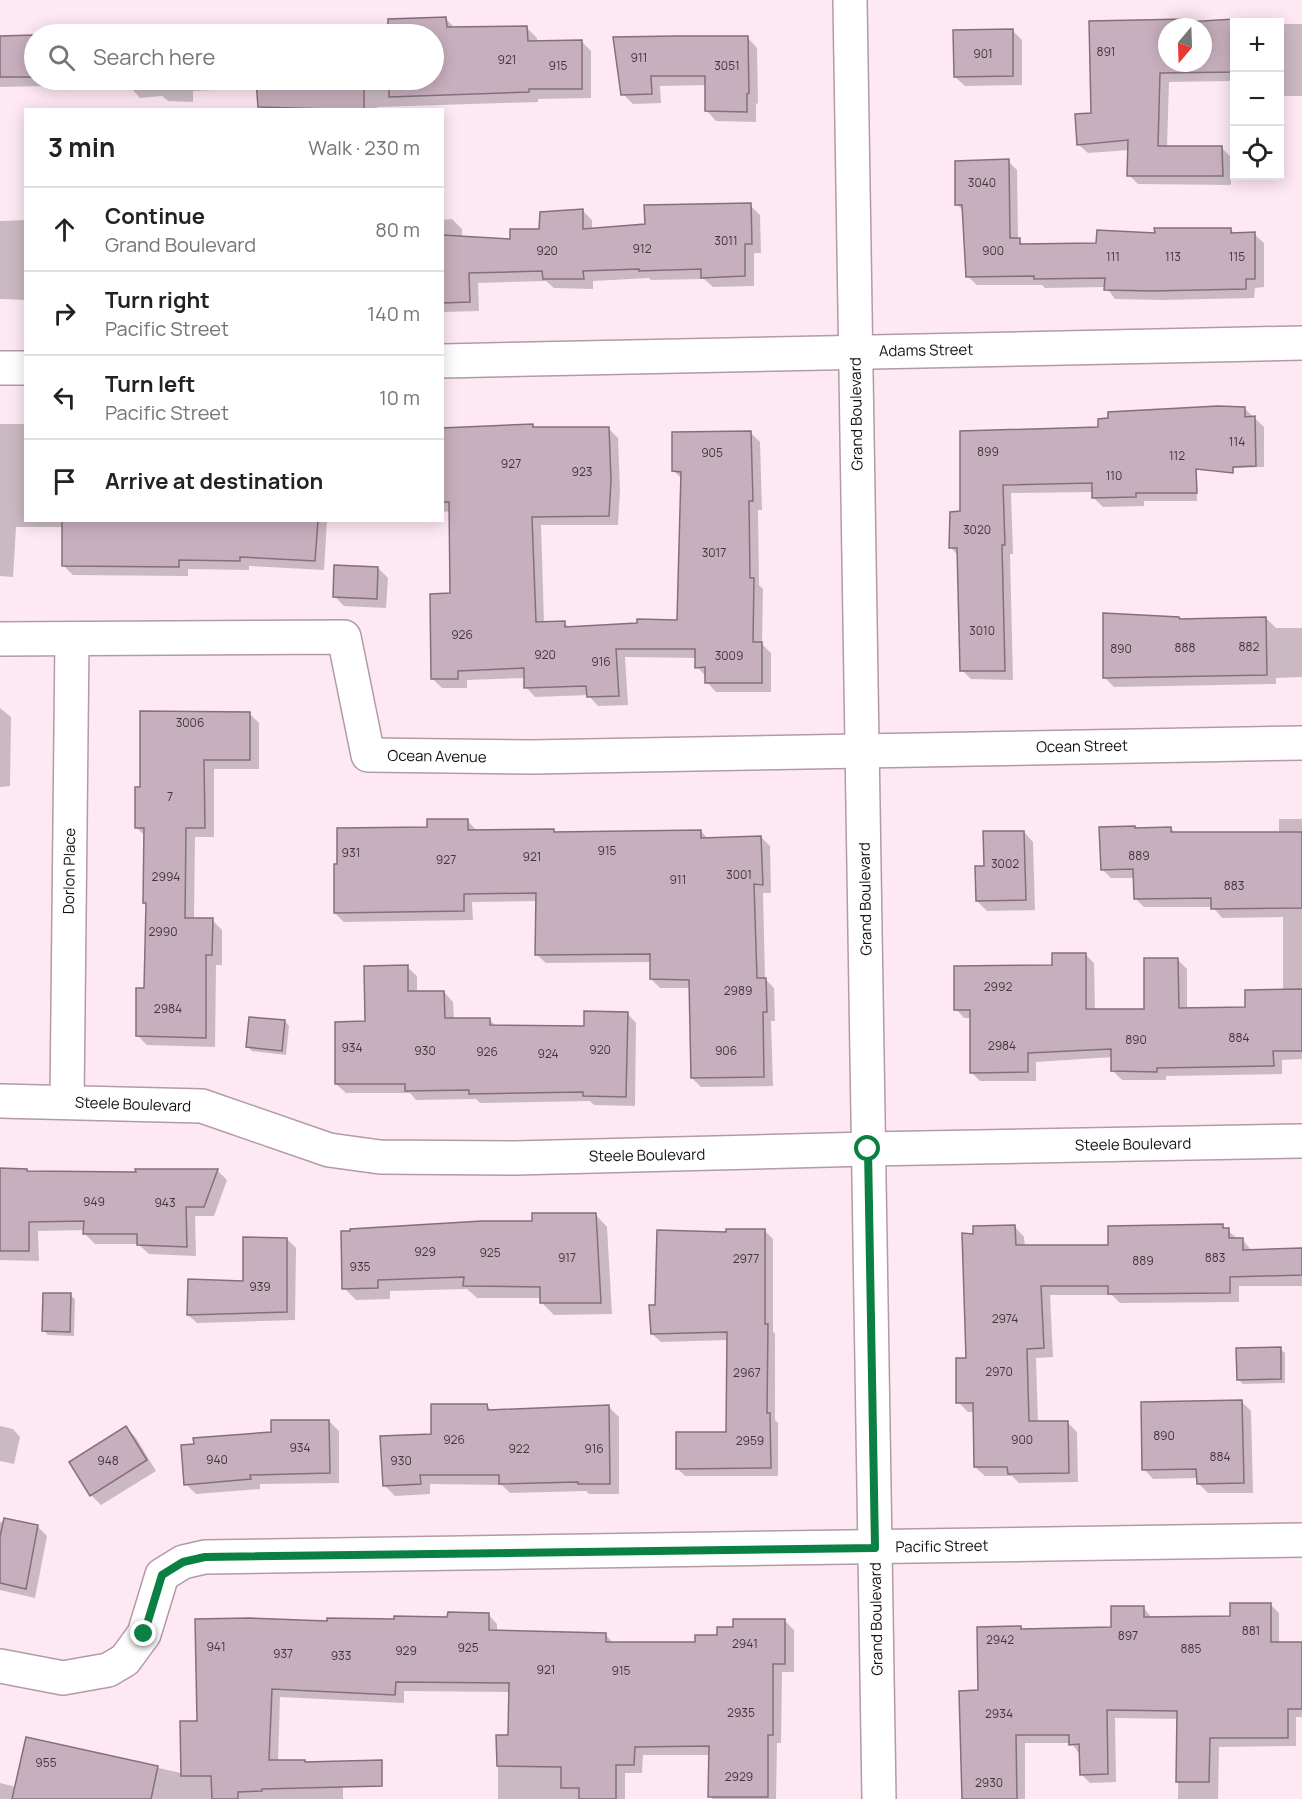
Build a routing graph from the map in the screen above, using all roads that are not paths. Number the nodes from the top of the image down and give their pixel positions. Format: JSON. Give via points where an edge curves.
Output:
{"nodes":[{"id":1,"x":850,"y":0,"type":"edge"},
{"id":2,"x":1302,"y":343,"type":"edge"},
{"id":3,"x":855,"y":352,"type":"junction"},
{"id":4,"x":444,"y":361,"type":"edge"},
{"id":5,"x":0,"y":368,"type":"edge"},
{"id":6,"x":24,"y":368,"type":"edge"},
{"id":7,"x":0,"y":639,"type":"edge"},
{"id":8,"x":72,"y":639,"type":"junction"},
{"id":9,"x":1302,"y":743,"type":"edge"},
{"id":10,"x":862,"y":750,"type":"junction"},
{"id":11,"x":0,"y":1101,"type":"edge"},
{"id":12,"x":67,"y":1102,"type":"junction"},
{"id":13,"x":1302,"y":1141,"type":"edge"},
{"id":14,"x":868,"y":1149,"type":"junction"},
{"id":15,"x":1302,"y":1540,"type":"edge"},
{"id":16,"x":875,"y":1548,"type":"junction"},
{"id":17,"x":0,"y":1666,"type":"edge"},
{"id":18,"x":879,"y":1799,"type":"edge"}],
"edges":[{"from":1,"to":3,"type":"street","name":"Grand Boulevard"},
{"from":2,"to":3,"type":"street","name":"Adams Street"},
{"from":3,"to":4,"type":"street","name":"Adams Street"},
{"from":3,"to":10,"type":"street","name":"Grand Boulevard"},
{"from":5,"to":6,"type":"street"},
{"from":7,"to":8,"type":"street","name":"Ocean Avenue"},
{"from":8,"to":10,"type":"street","name":"Ocean Avenue","via":[[344,637],[368,755],[532,757]]},
{"from":8,"to":12,"type":"street","name":"Dorlon Place"},
{"from":9,"to":10,"type":"street","name":"Ocean Street"},
{"from":10,"to":14,"type":"street","name":"Grand Boulevard"},
{"from":11,"to":12,"type":"street","name":"Steele Boulevard"},
{"from":12,"to":14,"type":"street","name":"Steele Boulevard","via":[[202,1106],[328,1150],[380,1157],[515,1158]]},
{"from":13,"to":14,"type":"street","name":"Steele Boulevard"},
{"from":14,"to":16,"type":"street","name":"Grand Boulevard"},
{"from":15,"to":16,"type":"street","name":"Pacific Street"},
{"from":16,"to":17,"type":"street","name":"Pacific Street","via":[[205,1557],[183,1562],[162,1575],[144,1634],[125,1660],[108,1670],[63,1678]]},
{"from":16,"to":18,"type":"street","name":"Grand Boulevard"}]}
